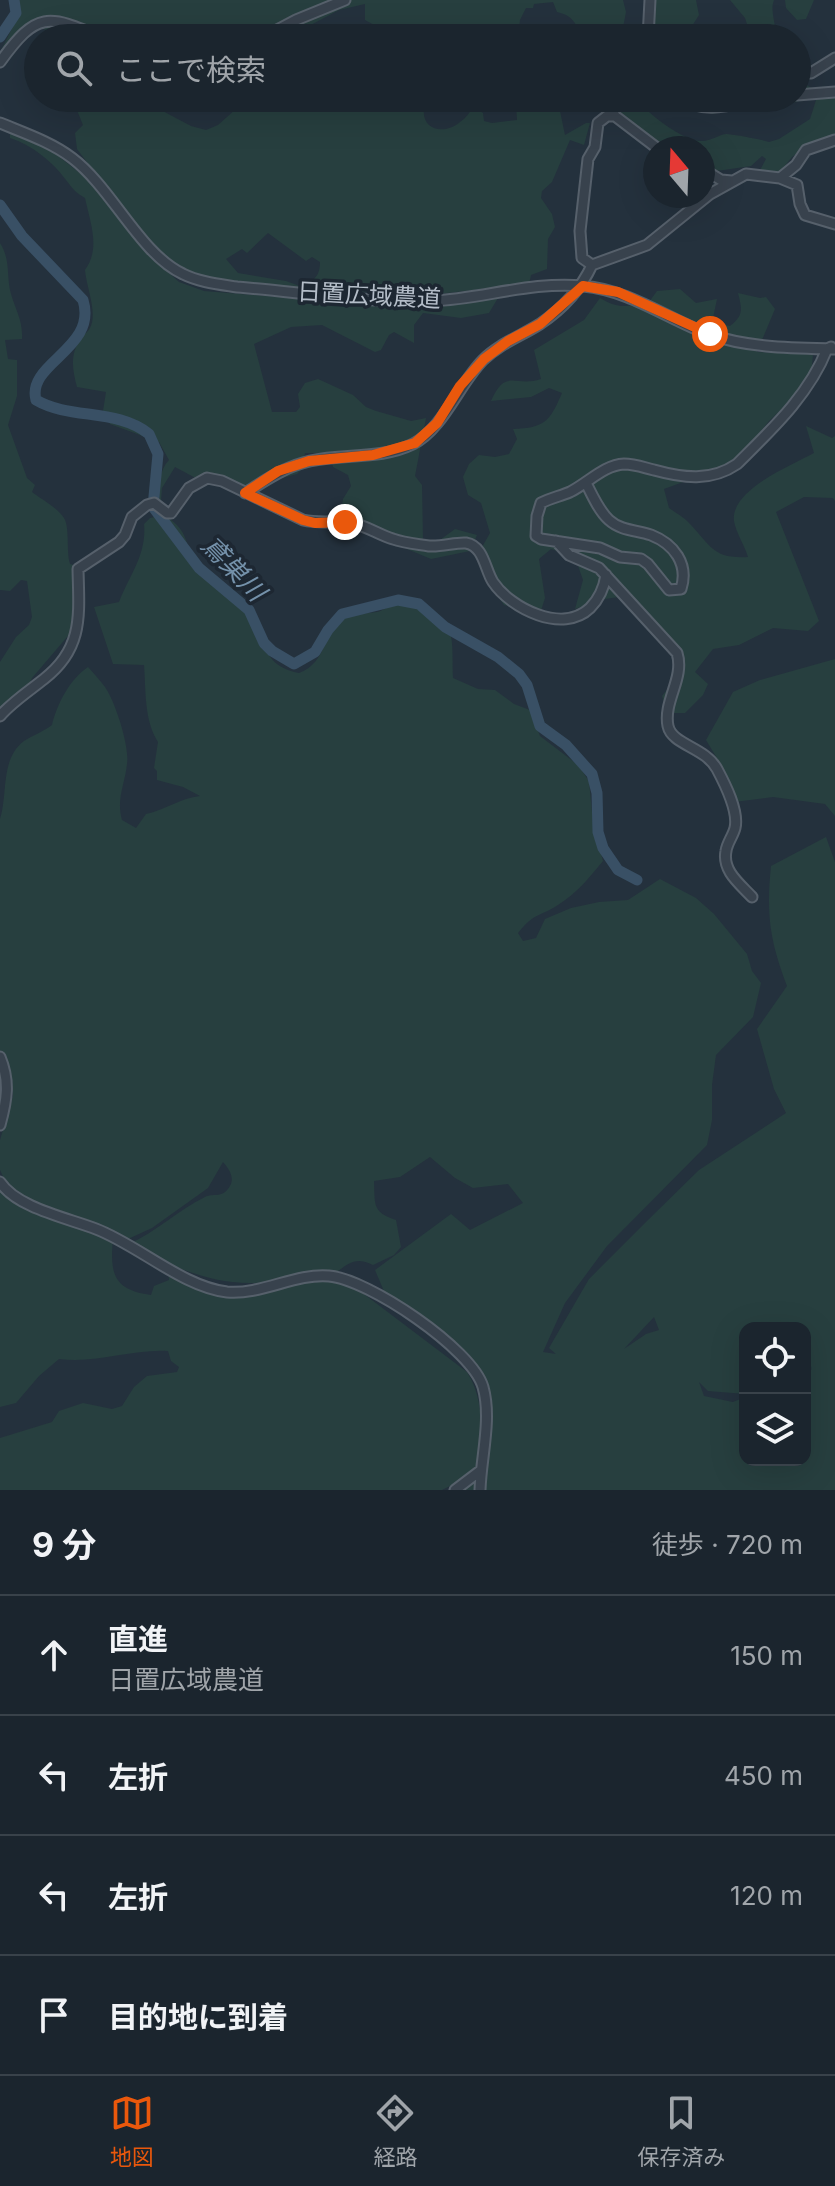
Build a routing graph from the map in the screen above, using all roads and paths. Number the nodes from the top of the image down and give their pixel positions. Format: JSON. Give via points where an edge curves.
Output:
{"nodes":[{"id":1,"x":345,"y":0,"type":"edge"},
{"id":2,"x":650,"y":0,"type":"edge"},
{"id":3,"x":38,"y":24,"type":"edge"},
{"id":4,"x":62,"y":24,"type":"edge"},
{"id":5,"x":288,"y":24,"type":"edge"},
{"id":6,"x":647,"y":24,"type":"edge"},
{"id":7,"x":24,"y":32,"type":"edge"},
{"id":8,"x":835,"y":58,"type":"edge"},
{"id":9,"x":0,"y":62,"type":"edge"},
{"id":10,"x":811,"y":73,"type":"edge"},
{"id":11,"x":835,"y":92,"type":"edge"},
{"id":12,"x":811,"y":94,"type":"edge"},
{"id":13,"x":613,"y":112,"type":"edge"},
{"id":14,"x":615,"y":116,"type":"junction"},
{"id":15,"x":0,"y":123,"type":"edge"},
{"id":16,"x":643,"y":137,"type":"edge"},
{"id":17,"x":835,"y":140,"type":"edge"},
{"id":18,"x":715,"y":176,"type":"edge"},
{"id":19,"x":780,"y":178,"type":"junction"},
{"id":20,"x":732,"y":181,"type":"junction"},
{"id":21,"x":835,"y":224,"type":"edge"},
{"id":22,"x":592,"y":265,"type":"junction"},
{"id":23,"x":583,"y":286,"type":"junction"},
{"id":24,"x":832,"y":347,"type":"edge"},
{"id":25,"x":586,"y":483,"type":"junction"},
{"id":26,"x":245,"y":493,"type":"junction"},
{"id":27,"x":556,"y":541,"type":"junction"},
{"id":28,"x":606,"y":575,"type":"junction"},
{"id":29,"x":0,"y":716,"type":"edge"},
{"id":30,"x":752,"y":897,"type":"dead end"},
{"id":31,"x":0,"y":1057,"type":"edge"},
{"id":32,"x":0,"y":1125,"type":"edge"},
{"id":33,"x":0,"y":1182,"type":"edge"},
{"id":34,"x":480,"y":1471,"type":"junction"},
{"id":35,"x":455,"y":1490,"type":"edge"},
{"id":36,"x":480,"y":1490,"type":"edge"}],
"edges":[{"from":1,"to":5,"type":"street"},
{"from":2,"to":6,"type":"street"},
{"from":3,"to":4,"type":"street"},
{"from":7,"to":9,"type":"street"},
{"from":8,"to":10,"type":"street"},
{"from":11,"to":12,"type":"street"},
{"from":13,"to":14,"type":"street"},
{"from":14,"to":16,"type":"street"},
{"from":14,"to":22,"type":"street","via":[[598,123],[588,159],[580,231],[582,258]]},
{"from":15,"to":23,"type":"street","name":"日置広域農道","via":[[71,157],[104,187],[161,258],[183,274],[210,283],[428,301]]},
{"from":17,"to":19,"type":"street","via":[[806,150]]},
{"from":18,"to":20,"type":"street"},
{"from":19,"to":20,"type":"street","via":[[746,174]]},
{"from":19,"to":21,"type":"street","via":[[797,185],[805,215]]},
{"from":20,"to":22,"type":"street","via":[[647,245]]},
{"from":22,"to":23,"type":"street"},
{"from":23,"to":24,"type":"street","name":"日置広域農道","via":[[618,292],[725,339]]},
{"from":23,"to":26,"type":"street","via":[[540,324],[484,359],[437,423],[415,443],[373,455],[309,461],[278,471]]},
{"from":24,"to":25,"type":"street","via":[[796,402],[727,471],[696,477],[625,464]]},
{"from":25,"to":27,"type":"street","via":[[541,503],[536,536]]},
{"from":25,"to":27,"type":"street","via":[[610,522],[652,535],[675,552],[683,565],[681,589],[669,590],[641,559]]},
{"from":26,"to":28,"type":"street","via":[[315,523],[345,522],[431,546],[466,543],[477,548],[493,582],[507,597],[548,616],[565,619],[584,613],[598,600]]},
{"from":26,"to":29,"type":"street","via":[[207,478],[189,488],[171,513],[154,503],[132,517],[119,542],[78,569],[78,627],[67,656]]},
{"from":27,"to":28,"type":"street","via":[[569,555]]},
{"from":28,"to":30,"type":"street","via":[[677,653],[678,676],[667,723],[674,737],[707,755],[717,768],[735,816],[725,860],[731,876]]},
{"from":31,"to":32,"type":"street","via":[[8,1080]]},
{"from":33,"to":34,"type":"street","via":[[22,1202],[113,1235],[193,1280],[227,1292],[316,1276],[361,1285],[440,1335],[477,1373],[485,1402]]},
{"from":34,"to":35,"type":"street"},
{"from":34,"to":36,"type":"street"}]}
